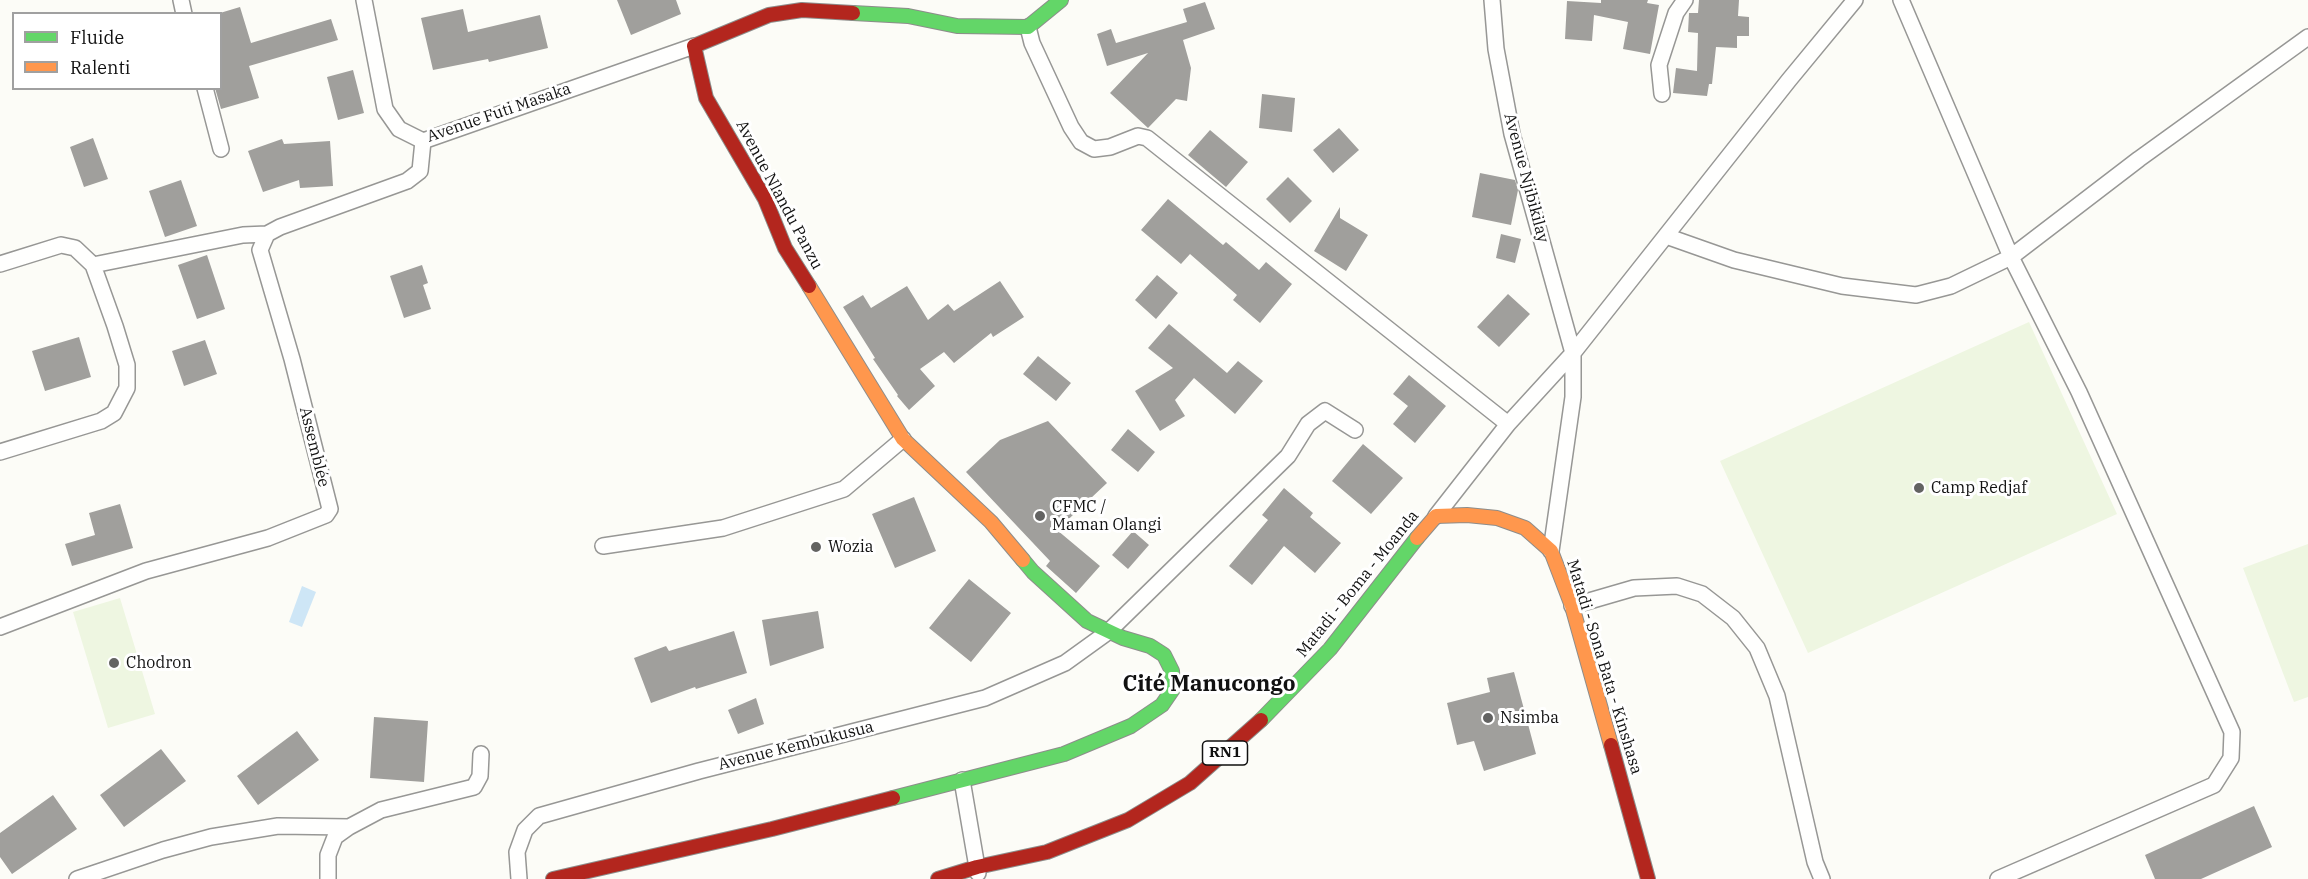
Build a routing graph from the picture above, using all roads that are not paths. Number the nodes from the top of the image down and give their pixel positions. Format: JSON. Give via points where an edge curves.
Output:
{"nodes":[{"id":1,"x":364,"y":0,"type":"edge"},
{"id":2,"x":1061,"y":0,"type":"edge"},
{"id":3,"x":1492,"y":0,"type":"edge"},
{"id":4,"x":1685,"y":0,"type":"edge"},
{"id":5,"x":1855,"y":0,"type":"edge"},
{"id":6,"x":1901,"y":0,"type":"edge"},
{"id":7,"x":1028,"y":27,"type":"junction"},
{"id":8,"x":2308,"y":37,"type":"edge"},
{"id":9,"x":694,"y":46,"type":"junction"},
{"id":10,"x":206,"y":90,"type":"edge"},
{"id":11,"x":1662,"y":94,"type":"dead end"},
{"id":12,"x":423,"y":141,"type":"junction"},
{"id":13,"x":221,"y":149,"type":"dead end"},
{"id":14,"x":267,"y":234,"type":"junction"},
{"id":15,"x":1666,"y":236,"type":"junction"},
{"id":16,"x":2011,"y":257,"type":"junction"},
{"id":17,"x":0,"y":264,"type":"edge"},
{"id":18,"x":93,"y":265,"type":"junction"},
{"id":19,"x":1573,"y":353,"type":"junction"},
{"id":20,"x":1508,"y":424,"type":"junction"},
{"id":21,"x":1355,"y":430,"type":"dead end"},
{"id":22,"x":903,"y":438,"type":"junction"},
{"id":23,"x":0,"y":452,"type":"edge"},
{"id":24,"x":1436,"y":516,"type":"junction"},
{"id":25,"x":603,"y":546,"type":"dead end"},
{"id":26,"x":1551,"y":551,"type":"junction"},
{"id":27,"x":1572,"y":606,"type":"junction"},
{"id":28,"x":0,"y":627,"type":"edge"},
{"id":29,"x":1108,"y":632,"type":"junction"},
{"id":30,"x":480,"y":754,"type":"dead end"},
{"id":31,"x":962,"y":780,"type":"junction"},
{"id":32,"x":349,"y":827,"type":"junction"},
{"id":33,"x":978,"y":873,"type":"edge"},
{"id":34,"x":77,"y":879,"type":"edge"},
{"id":35,"x":328,"y":879,"type":"edge"},
{"id":36,"x":519,"y":879,"type":"edge"},
{"id":37,"x":553,"y":879,"type":"edge"},
{"id":38,"x":938,"y":879,"type":"edge"},
{"id":39,"x":1648,"y":879,"type":"edge"},
{"id":40,"x":1822,"y":879,"type":"edge"},
{"id":41,"x":1998,"y":879,"type":"edge"}],
"edges":[{"from":1,"to":12,"type":"street","name":"Avenue Futi Masaka","via":[[385,109],[399,129]]},
{"from":2,"to":7,"type":"main road"},
{"from":3,"to":19,"type":"street","name":"Avenue Njibikilay","via":[[1496,49],[1512,134]]},
{"from":4,"to":11,"type":"street","via":[[1676,13],[1659,65]]},
{"from":5,"to":15,"type":"street"},
{"from":6,"to":16,"type":"street"},
{"from":7,"to":9,"type":"main road","via":[[957,26],[908,16],[802,10],[769,15]]},
{"from":7,"to":20,"type":"street","via":[[1032,43],[1081,142],[1094,149],[1138,136],[1147,138]]},
{"from":8,"to":16,"type":"street"},
{"from":9,"to":12,"type":"street","name":"Avenue Futi Masaka"},
{"from":9,"to":22,"type":"main road","name":"Avenue Nlandu Panzu","via":[[706,98],[765,199],[785,248]]},
{"from":10,"to":13,"type":"street"},
{"from":12,"to":14,"type":"street","via":[[420,171],[406,181]]},
{"from":14,"to":18,"type":"street","via":[[243,234]]},
{"from":14,"to":28,"type":"street","name":"Assemblée","via":[[260,250],[330,509],[326,515],[268,538],[147,571]]},
{"from":15,"to":16,"type":"street","via":[[1734,260],[1842,286],[1916,295],[1951,286]]},
{"from":15,"to":19,"type":"street"},
{"from":16,"to":41,"type":"street","via":[[2079,392],[2232,732],[2231,758],[2214,785]]},
{"from":17,"to":18,"type":"street","via":[[61,245],[75,248]]},
{"from":18,"to":23,"type":"street","via":[[127,365],[127,388],[114,413],[101,421]]},
{"from":19,"to":20,"type":"street"},
{"from":19,"to":26,"type":"street","name":"Avenue Njibikilay","via":[[1572,408]]},
{"from":20,"to":24,"type":"street"},
{"from":21,"to":29,"type":"street","name":"Avenue Kembukusua","via":[[1325,411],[1308,424],[1288,456]]},
{"from":22,"to":25,"type":"street","via":[[844,489],[723,528]]},
{"from":22,"to":29,"type":"main road","name":"Avenue Nlandu Panzu","via":[[991,522],[1065,603]]},
{"from":24,"to":26,"type":"main road","name":"Matadi - Sona Bata - Kinshasa","via":[[1497,518],[1525,528]]},
{"from":24,"to":33,"type":"main road","name":"Matadi - Boma - Moanda","number":"RN1","via":[[1330,649],[1249,733],[1190,783],[1128,820],[1047,852]]},
{"from":26,"to":27,"type":"main road","name":"Matadi - Sona Bata - Kinshasa"},
{"from":27,"to":39,"type":"main road","name":"Matadi - Sona Bata - Kinshasa"},
{"from":27,"to":40,"type":"street","via":[[1634,588],[1677,586],[1702,594],[1733,618],[1757,648],[1777,696]]},
{"from":29,"to":31,"type":"main road","name":"Avenue Nlandu Panzu","via":[[1150,646],[1164,655],[1172,671],[1173,689],[1162,705],[1131,726],[1064,754]]},
{"from":29,"to":36,"type":"street","name":"Avenue Kembukusua","via":[[1065,663],[985,698],[539,816],[525,830],[517,852]]},
{"from":30,"to":32,"type":"street","via":[[480,776],[474,787],[381,810]]},
{"from":31,"to":33,"type":"street"},
{"from":31,"to":37,"type":"main road"},
{"from":32,"to":34,"type":"street","via":[[278,826],[211,837]]},
{"from":32,"to":35,"type":"street","via":[[335,837],[328,855]]},
{"from":33,"to":38,"type":"main road","name":"Matadi - Boma - Moanda","number":"RN1"}]}
